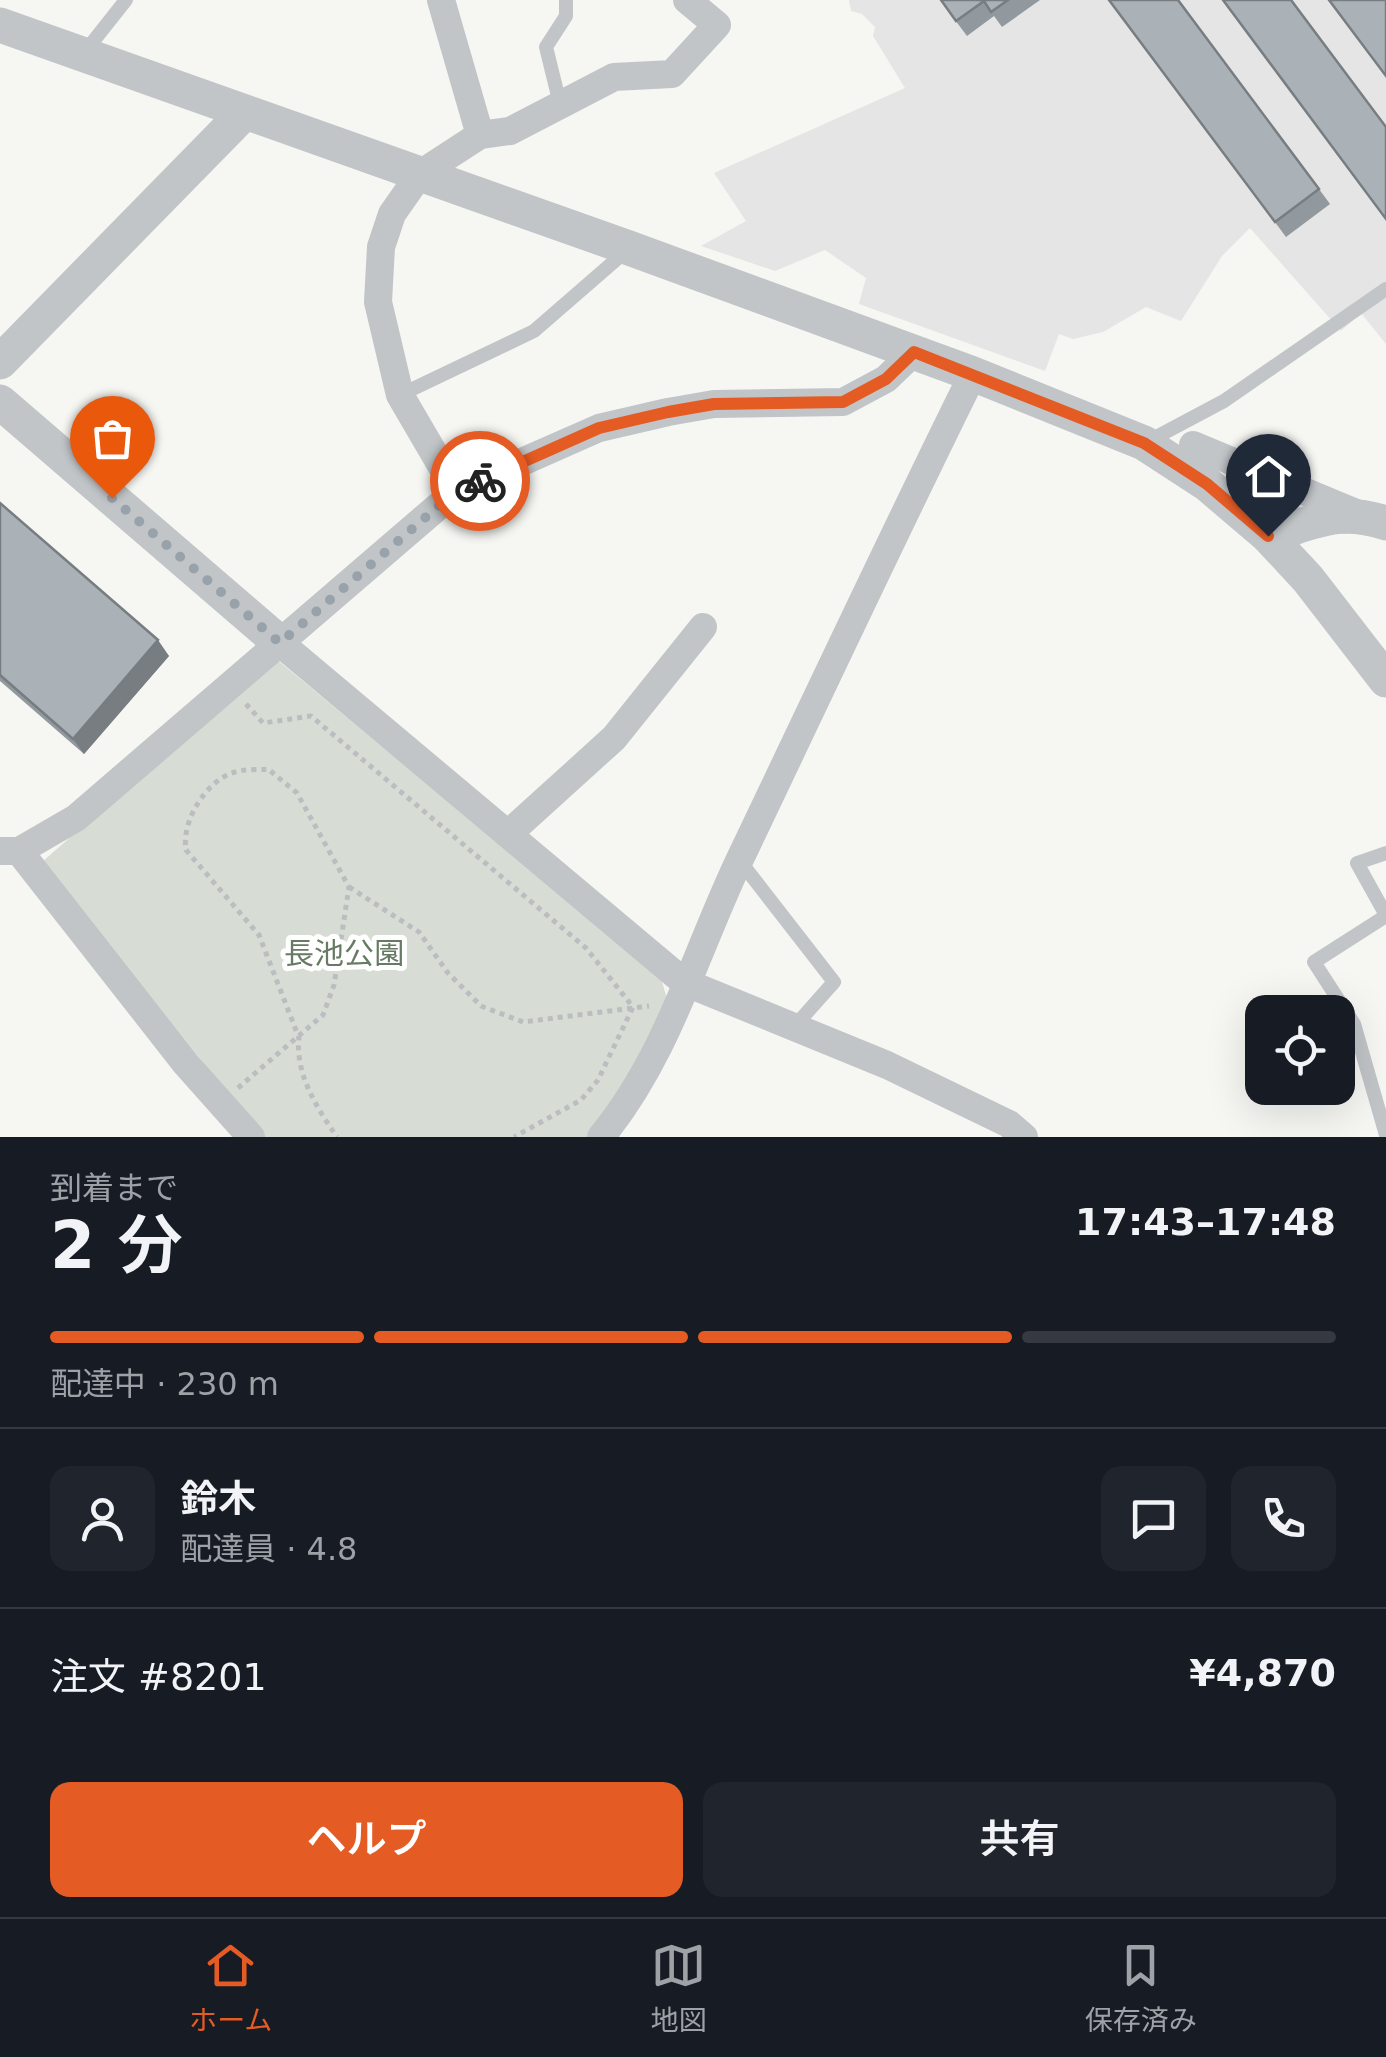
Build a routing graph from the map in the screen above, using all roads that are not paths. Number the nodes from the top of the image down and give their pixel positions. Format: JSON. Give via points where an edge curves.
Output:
{"nodes":[{"id":1,"x":126,"y":0,"type":"edge"},
{"id":2,"x":440,"y":0,"type":"edge"},
{"id":3,"x":566,"y":0,"type":"edge"},
{"id":4,"x":687,"y":0,"type":"edge"},
{"id":5,"x":0,"y":25,"type":"edge"},
{"id":6,"x":84,"y":54,"type":"junction"},
{"id":7,"x":560,"y":104,"type":"junction"},
{"id":8,"x":243,"y":114,"type":"junction"},
{"id":9,"x":480,"y":135,"type":"junction"},
{"id":10,"x":420,"y":174,"type":"junction"},
{"id":11,"x":630,"y":248,"type":"junction"},
{"id":12,"x":1386,"y":289,"type":"edge"},
{"id":13,"x":914,"y":352,"type":"junction"},
{"id":14,"x":0,"y":362,"type":"edge"},
{"id":15,"x":973,"y":374,"type":"junction"},
{"id":16,"x":400,"y":396,"type":"junction"},
{"id":17,"x":0,"y":402,"type":"edge"},
{"id":18,"x":1144,"y":443,"type":"junction"},
{"id":19,"x":1193,"y":445,"type":"dead end"},
{"id":20,"x":456,"y":491,"type":"junction"},
{"id":21,"x":1371,"y":518,"type":"edge"},
{"id":22,"x":1268,"y":536,"type":"junction"},
{"id":23,"x":703,"y":627,"type":"dead end"},
{"id":24,"x":280,"y":643,"type":"junction"},
{"id":25,"x":1386,"y":680,"type":"edge"},
{"id":26,"x":508,"y":834,"type":"junction"},
{"id":27,"x":10,"y":851,"type":"edge"},
{"id":28,"x":1386,"y":853,"type":"edge"},
{"id":29,"x":740,"y":861,"type":"junction"},
{"id":30,"x":1386,"y":916,"type":"edge"},
{"id":31,"x":684,"y":982,"type":"junction"},
{"id":32,"x":794,"y":1027,"type":"junction"},
{"id":33,"x":1386,"y":1135,"type":"edge"},
{"id":34,"x":252,"y":1137,"type":"edge"},
{"id":35,"x":601,"y":1137,"type":"edge"},
{"id":36,"x":1024,"y":1137,"type":"edge"}],
"edges":[{"from":1,"to":6,"type":"lane"},
{"from":2,"to":9,"type":"street"},
{"from":3,"to":7,"type":"lane","via":[[566,16],[546,47]]},
{"from":4,"to":7,"type":"street","via":[[718,24],[672,74],[614,77]]},
{"from":5,"to":6,"type":"street"},
{"from":6,"to":8,"type":"street"},
{"from":7,"to":9,"type":"street","via":[[510,131]]},
{"from":8,"to":10,"type":"street"},
{"from":8,"to":14,"type":"street"},
{"from":9,"to":10,"type":"street"},
{"from":10,"to":11,"type":"street"},
{"from":10,"to":16,"type":"street","via":[[392,214],[381,248],[378,302]]},
{"from":11,"to":13,"type":"street"},
{"from":11,"to":16,"type":"lane","via":[[534,331]]},
{"from":12,"to":18,"type":"lane","via":[[1224,401]]},
{"from":13,"to":15,"type":"street"},
{"from":13,"to":20,"type":"street","via":[[886,379],[843,402],[714,404],[668,412],[599,428]]},
{"from":15,"to":18,"type":"street"},
{"from":15,"to":29,"type":"street"},
{"from":16,"to":20,"type":"street"},
{"from":17,"to":24,"type":"street"},
{"from":18,"to":22,"type":"street"},
{"from":19,"to":21,"type":"street"},
{"from":20,"to":24,"type":"street"},
{"from":21,"to":22,"type":"street"},
{"from":22,"to":25,"type":"street"},
{"from":23,"to":26,"type":"street","via":[[614,738]]},
{"from":24,"to":26,"type":"street"},
{"from":24,"to":27,"type":"street","via":[[76,818]]},
{"from":26,"to":31,"type":"street"},
{"from":27,"to":34,"type":"street"},
{"from":28,"to":30,"type":"lane","via":[[1357,863]]},
{"from":29,"to":31,"type":"street"},
{"from":29,"to":32,"type":"lane","via":[[834,982]]},
{"from":30,"to":33,"type":"lane","via":[[1314,962],[1354,1024]]},
{"from":31,"to":32,"type":"street"},
{"from":31,"to":35,"type":"street","via":[[675,1018],[636,1094]]},
{"from":32,"to":36,"type":"street","via":[[888,1065]]}]}
